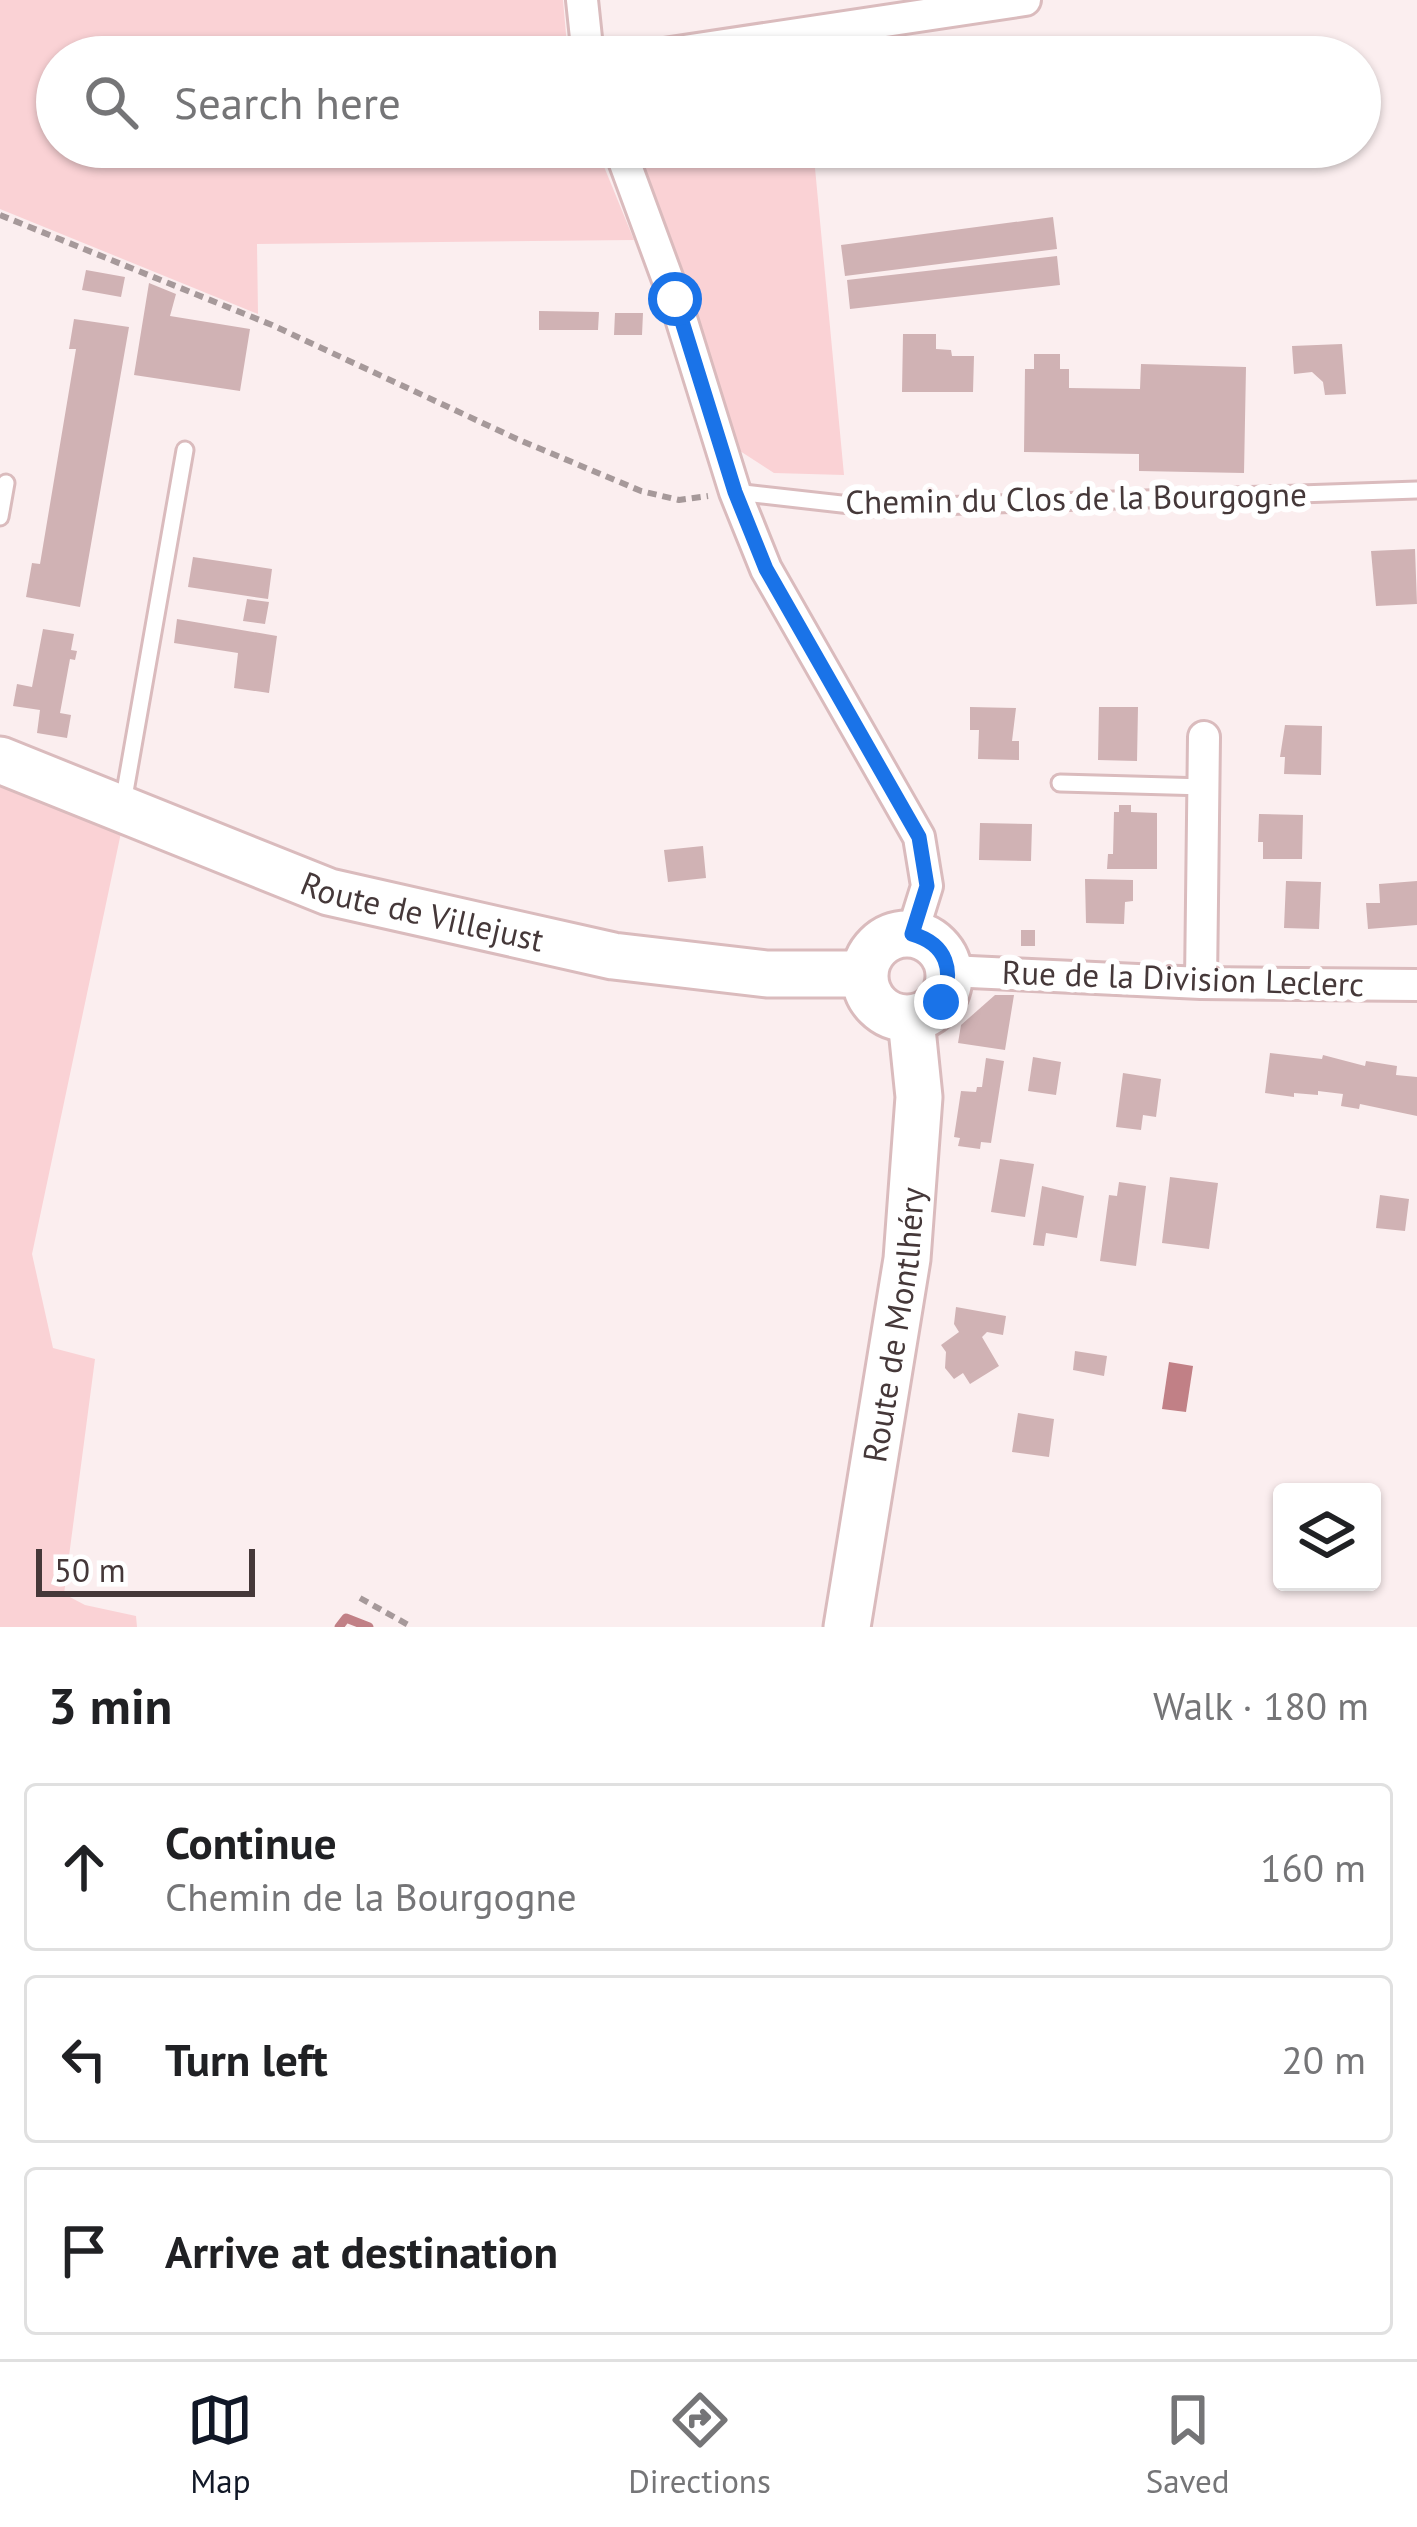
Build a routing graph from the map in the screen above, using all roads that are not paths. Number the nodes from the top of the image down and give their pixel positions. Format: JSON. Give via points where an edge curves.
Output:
{"nodes":[{"id":1,"x":582,"y":0,"type":"edge"},
{"id":2,"x":1025,"y":0,"type":"edge"},
{"id":3,"x":586,"y":36,"type":"edge"},
{"id":4,"x":784,"y":36,"type":"edge"},
{"id":5,"x":627,"y":168,"type":"edge"},
{"id":6,"x":185,"y":450,"type":"dead end"},
{"id":7,"x":6,"y":483,"type":"dead end"},
{"id":8,"x":1417,"y":490,"type":"edge"},
{"id":9,"x":735,"y":492,"type":"junction"},
{"id":10,"x":0,"y":517,"type":"edge"},
{"id":11,"x":1204,"y":737,"type":"dead end"},
{"id":12,"x":0,"y":760,"type":"edge"},
{"id":13,"x":1060,"y":783,"type":"dead end"},
{"id":14,"x":1205,"y":788,"type":"junction"},
{"id":15,"x":122,"y":806,"type":"junction"},
{"id":16,"x":912,"y":934,"type":"junction"},
{"id":17,"x":949,"y":971,"type":"junction"},
{"id":18,"x":864,"y":974,"type":"junction"},
{"id":19,"x":1202,"y":982,"type":"junction"},
{"id":20,"x":1417,"y":985,"type":"edge"},
{"id":21,"x":911,"y":1019,"type":"junction"},
{"id":22,"x":847,"y":1627,"type":"edge"}],
"edges":[{"from":1,"to":3,"type":"street"},
{"from":2,"to":4,"type":"street"},
{"from":5,"to":9,"type":"street"},
{"from":6,"to":15,"type":"lane"},
{"from":7,"to":10,"type":"lane"},
{"from":8,"to":9,"type":"lane","name":"Chemin du Clos de la Bourgogne","via":[[877,508]]},
{"from":9,"to":16,"type":"street","via":[[766,569],[919,837],[927,886]]},
{"from":11,"to":14,"type":"street"},
{"from":12,"to":15,"type":"main road","name":"Route de Villejust"},
{"from":13,"to":14,"type":"lane"},
{"from":14,"to":19,"type":"street"},
{"from":15,"to":18,"type":"main road","name":"Route de Villejust","via":[[329,892],[591,951],[766,974]]},
{"from":16,"to":17,"type":"main road","via":[[936,946]]},
{"from":16,"to":18,"type":"main road","via":[[877,946]]},
{"from":17,"to":19,"type":"street","name":"Rue de la Division Leclerc"},
{"from":17,"to":21,"type":"main road","via":[[941,1002]]},
{"from":18,"to":21,"type":"main road","via":[[882,1011]]},
{"from":19,"to":20,"type":"street","name":"Rue de la Division Leclerc"},
{"from":21,"to":22,"type":"main road","name":"Route de Montlhéry","via":[[919,1097],[907,1258]]}]}
